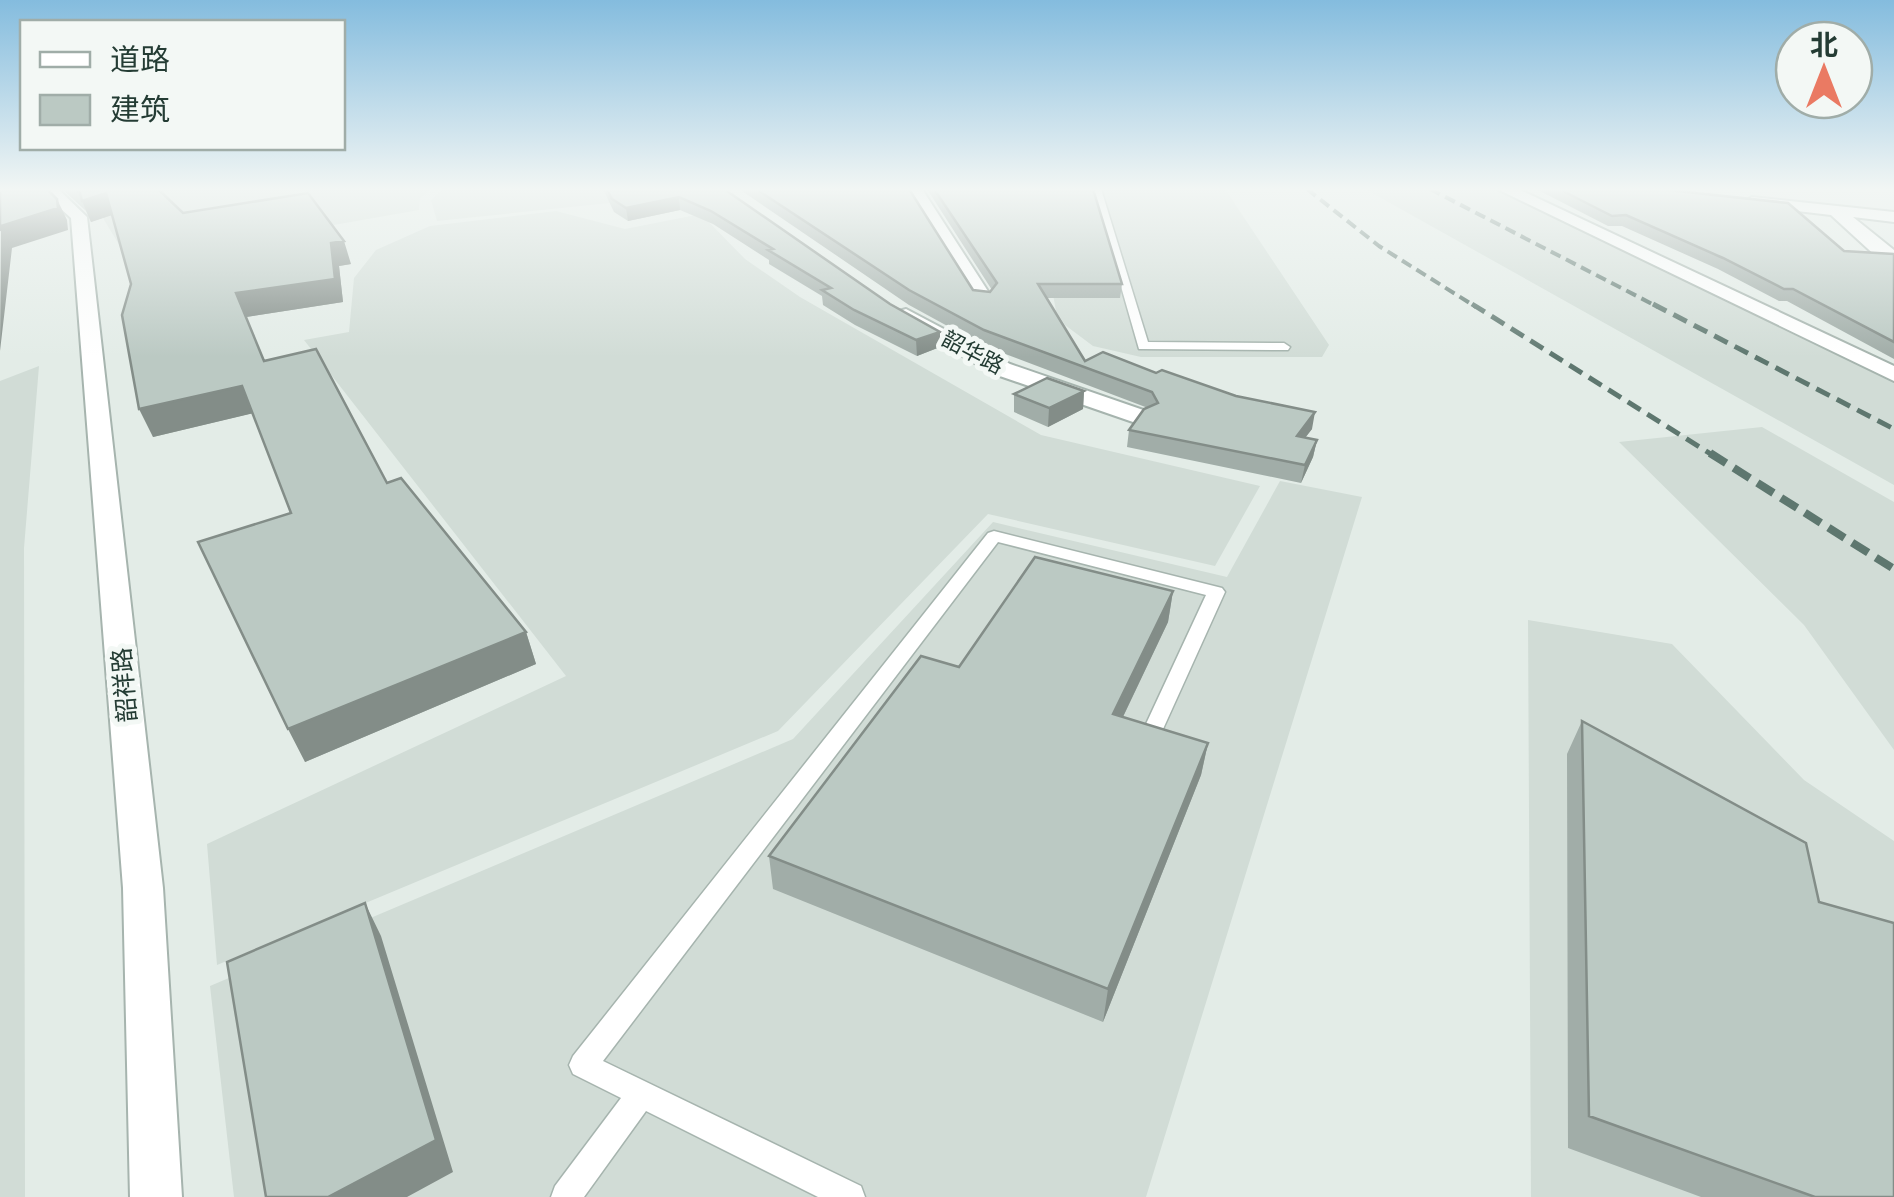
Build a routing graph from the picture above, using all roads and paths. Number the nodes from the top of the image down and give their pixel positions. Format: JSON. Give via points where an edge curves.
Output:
{"nodes":[{"id":1,"x":82,"y":245,"type":"edge"},
{"id":2,"x":949,"y":245,"type":"edge"},
{"id":3,"x":1113,"y":245,"type":"edge"},
{"id":4,"x":1623,"y":245,"type":"edge"},
{"id":5,"x":983,"y":298,"type":"edge"},
{"id":6,"x":884,"y":301,"type":"edge"},
{"id":7,"x":1284,"y":347,"type":"dead end"},
{"id":8,"x":1894,"y":374,"type":"edge"},
{"id":9,"x":1141,"y":417,"type":"edge"},
{"id":10,"x":1156,"y":724,"type":"edge"},
{"id":11,"x":641,"y":1094,"type":"junction"},
{"id":12,"x":156,"y":1197,"type":"edge"},
{"id":13,"x":566,"y":1197,"type":"edge"},
{"id":14,"x":850,"y":1197,"type":"edge"}],
"edges":[{"from":1,"to":12,"type":"street","name":"韶祥路","via":[[143,888]]},
{"from":2,"to":5,"type":"street"},
{"from":3,"to":7,"type":"lane","via":[[1143,346]]},
{"from":4,"to":8,"type":"street"},
{"from":6,"to":9,"type":"street","name":"韶华路","via":[[1002,369]]},
{"from":10,"to":11,"type":"lane","via":[[1216,592],[994,536],[583,1064]]},
{"from":11,"to":13,"type":"lane"},
{"from":11,"to":14,"type":"lane"}]}
